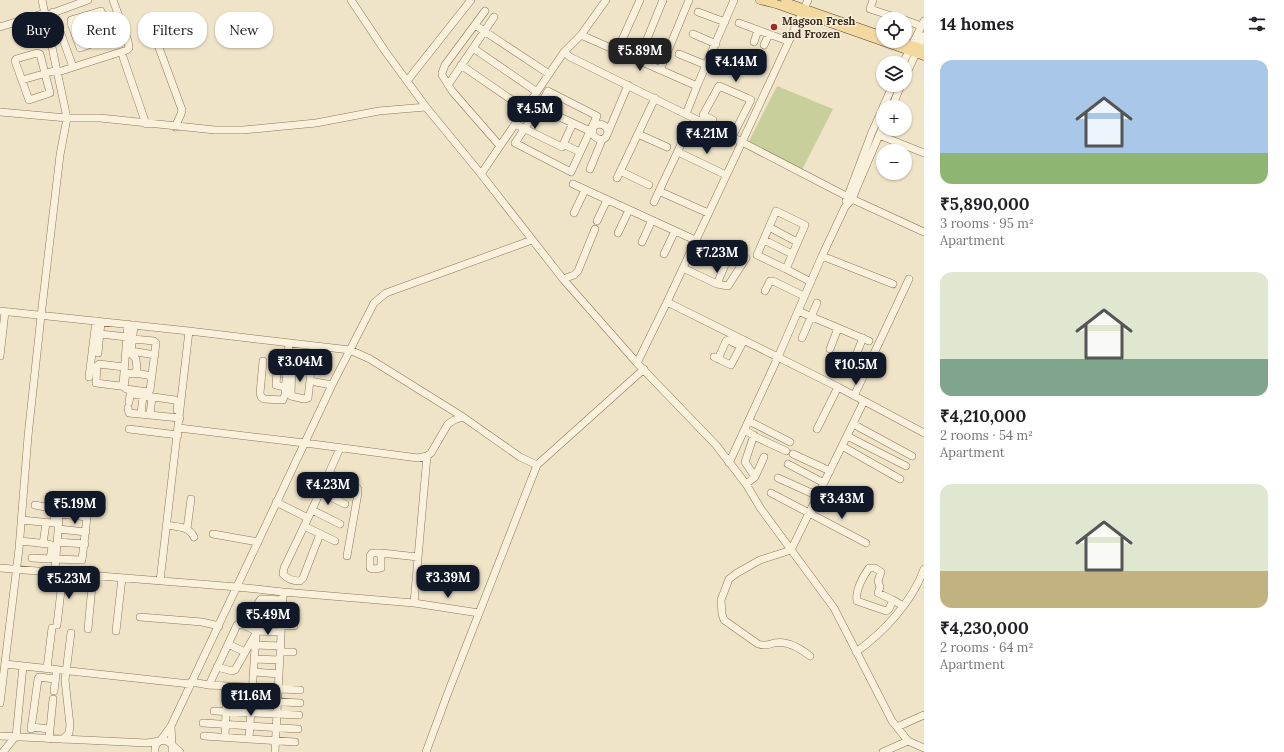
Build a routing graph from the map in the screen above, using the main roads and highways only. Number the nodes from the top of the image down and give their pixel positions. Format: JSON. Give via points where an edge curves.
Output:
{"nodes":[{"id":1,"x":760,"y":0,"type":"edge"},
{"id":2,"x":778,"y":0,"type":"edge"},
{"id":3,"x":803,"y":11,"type":"junction"},
{"id":4,"x":876,"y":34,"type":"edge"},
{"id":5,"x":916,"y":49,"type":"edge"},
{"id":6,"x":924,"y":56,"type":"edge"}],
"edges":[{"from":1,"to":3,"type":"main road"},
{"from":2,"to":3,"type":"main road"},
{"from":3,"to":4,"type":"main road"},
{"from":3,"to":5,"type":"main road"},
{"from":5,"to":6,"type":"main road"}]}
